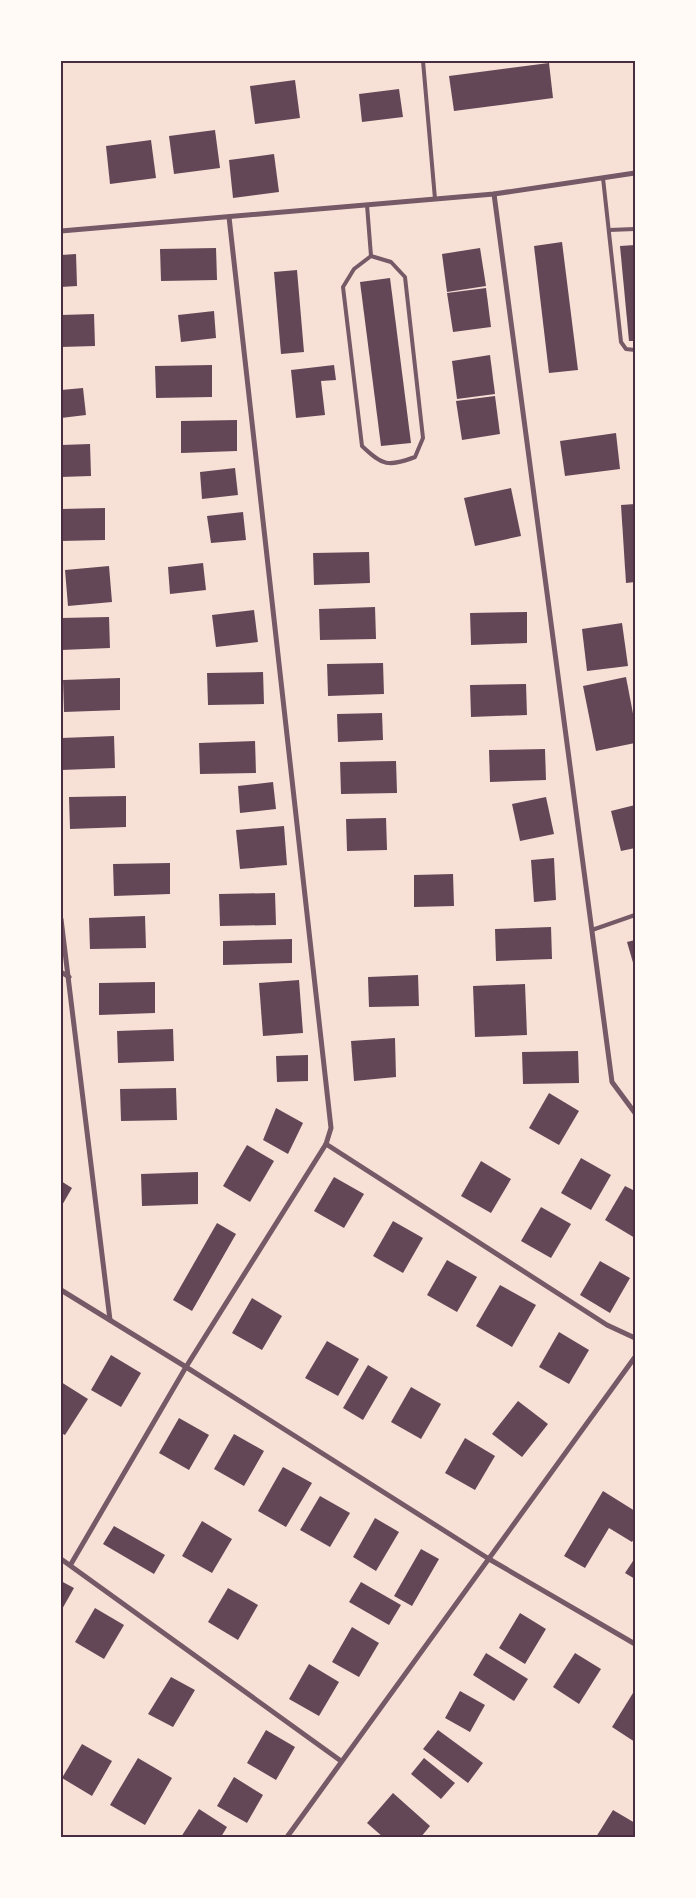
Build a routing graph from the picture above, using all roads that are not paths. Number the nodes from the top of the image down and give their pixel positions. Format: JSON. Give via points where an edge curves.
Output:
{"nodes":[{"id":1,"x":423,"y":61,"type":"edge"},
{"id":2,"x":635,"y":173,"type":"edge"},
{"id":3,"x":603,"y":178,"type":"junction"},
{"id":4,"x":494,"y":194,"type":"junction"},
{"id":5,"x":435,"y":199,"type":"junction"},
{"id":6,"x":366,"y":205,"type":"junction"},
{"id":7,"x":229,"y":217,"type":"junction"},
{"id":8,"x":635,"y":229,"type":"edge"},
{"id":9,"x":609,"y":230,"type":"junction"},
{"id":10,"x":61,"y":231,"type":"edge"},
{"id":11,"x":371,"y":256,"type":"junction"},
{"id":12,"x":635,"y":350,"type":"edge"},
{"id":13,"x":635,"y":915,"type":"edge"},
{"id":14,"x":61,"y":919,"type":"edge"},
{"id":15,"x":592,"y":930,"type":"junction"},
{"id":16,"x":61,"y":972,"type":"edge"},
{"id":17,"x":70,"y":977,"type":"junction"},
{"id":18,"x":635,"y":1113,"type":"edge"},
{"id":19,"x":326,"y":1144,"type":"junction"},
{"id":20,"x":61,"y":1290,"type":"edge"},
{"id":21,"x":110,"y":1320,"type":"junction"},
{"id":22,"x":635,"y":1338,"type":"edge"},
{"id":23,"x":635,"y":1357,"type":"edge"},
{"id":24,"x":186,"y":1367,"type":"junction"},
{"id":25,"x":61,"y":1558,"type":"edge"},
{"id":26,"x":489,"y":1559,"type":"junction"},
{"id":27,"x":71,"y":1564,"type":"junction"},
{"id":28,"x":635,"y":1644,"type":"edge"},
{"id":29,"x":341,"y":1762,"type":"junction"},
{"id":30,"x":287,"y":1837,"type":"edge"}],
"edges":[{"from":1,"to":5,"type":"lane"},
{"from":2,"to":3,"type":"street"},
{"from":3,"to":4,"type":"street"},
{"from":3,"to":9,"type":"lane"},
{"from":4,"to":5,"type":"street"},
{"from":4,"to":15,"type":"street"},
{"from":5,"to":6,"type":"street"},
{"from":6,"to":7,"type":"street"},
{"from":6,"to":11,"type":"lane"},
{"from":7,"to":10,"type":"street"},
{"from":7,"to":19,"type":"street","via":[[330,1118],[331,1128]]},
{"from":8,"to":9,"type":"lane"},
{"from":9,"to":12,"type":"lane","via":[[621,342],[626,348]]},
{"from":11,"to":11,"type":"lane","via":[[354,269],[343,287],[362,446],[377,460],[396,464],[415,457],[423,438],[405,277],[391,262]]},
{"from":13,"to":15,"type":"lane"},
{"from":14,"to":17,"type":"street"},
{"from":15,"to":18,"type":"street","via":[[612,1082]]},
{"from":16,"to":17,"type":"street"},
{"from":17,"to":21,"type":"street"},
{"from":19,"to":22,"type":"street","via":[[607,1325]]},
{"from":19,"to":24,"type":"street"},
{"from":20,"to":21,"type":"street"},
{"from":21,"to":24,"type":"street"},
{"from":23,"to":26,"type":"street"},
{"from":24,"to":26,"type":"street"},
{"from":24,"to":27,"type":"street"},
{"from":25,"to":27,"type":"street"},
{"from":26,"to":28,"type":"street"},
{"from":26,"to":29,"type":"street"},
{"from":27,"to":29,"type":"street"},
{"from":29,"to":30,"type":"street"}]}
